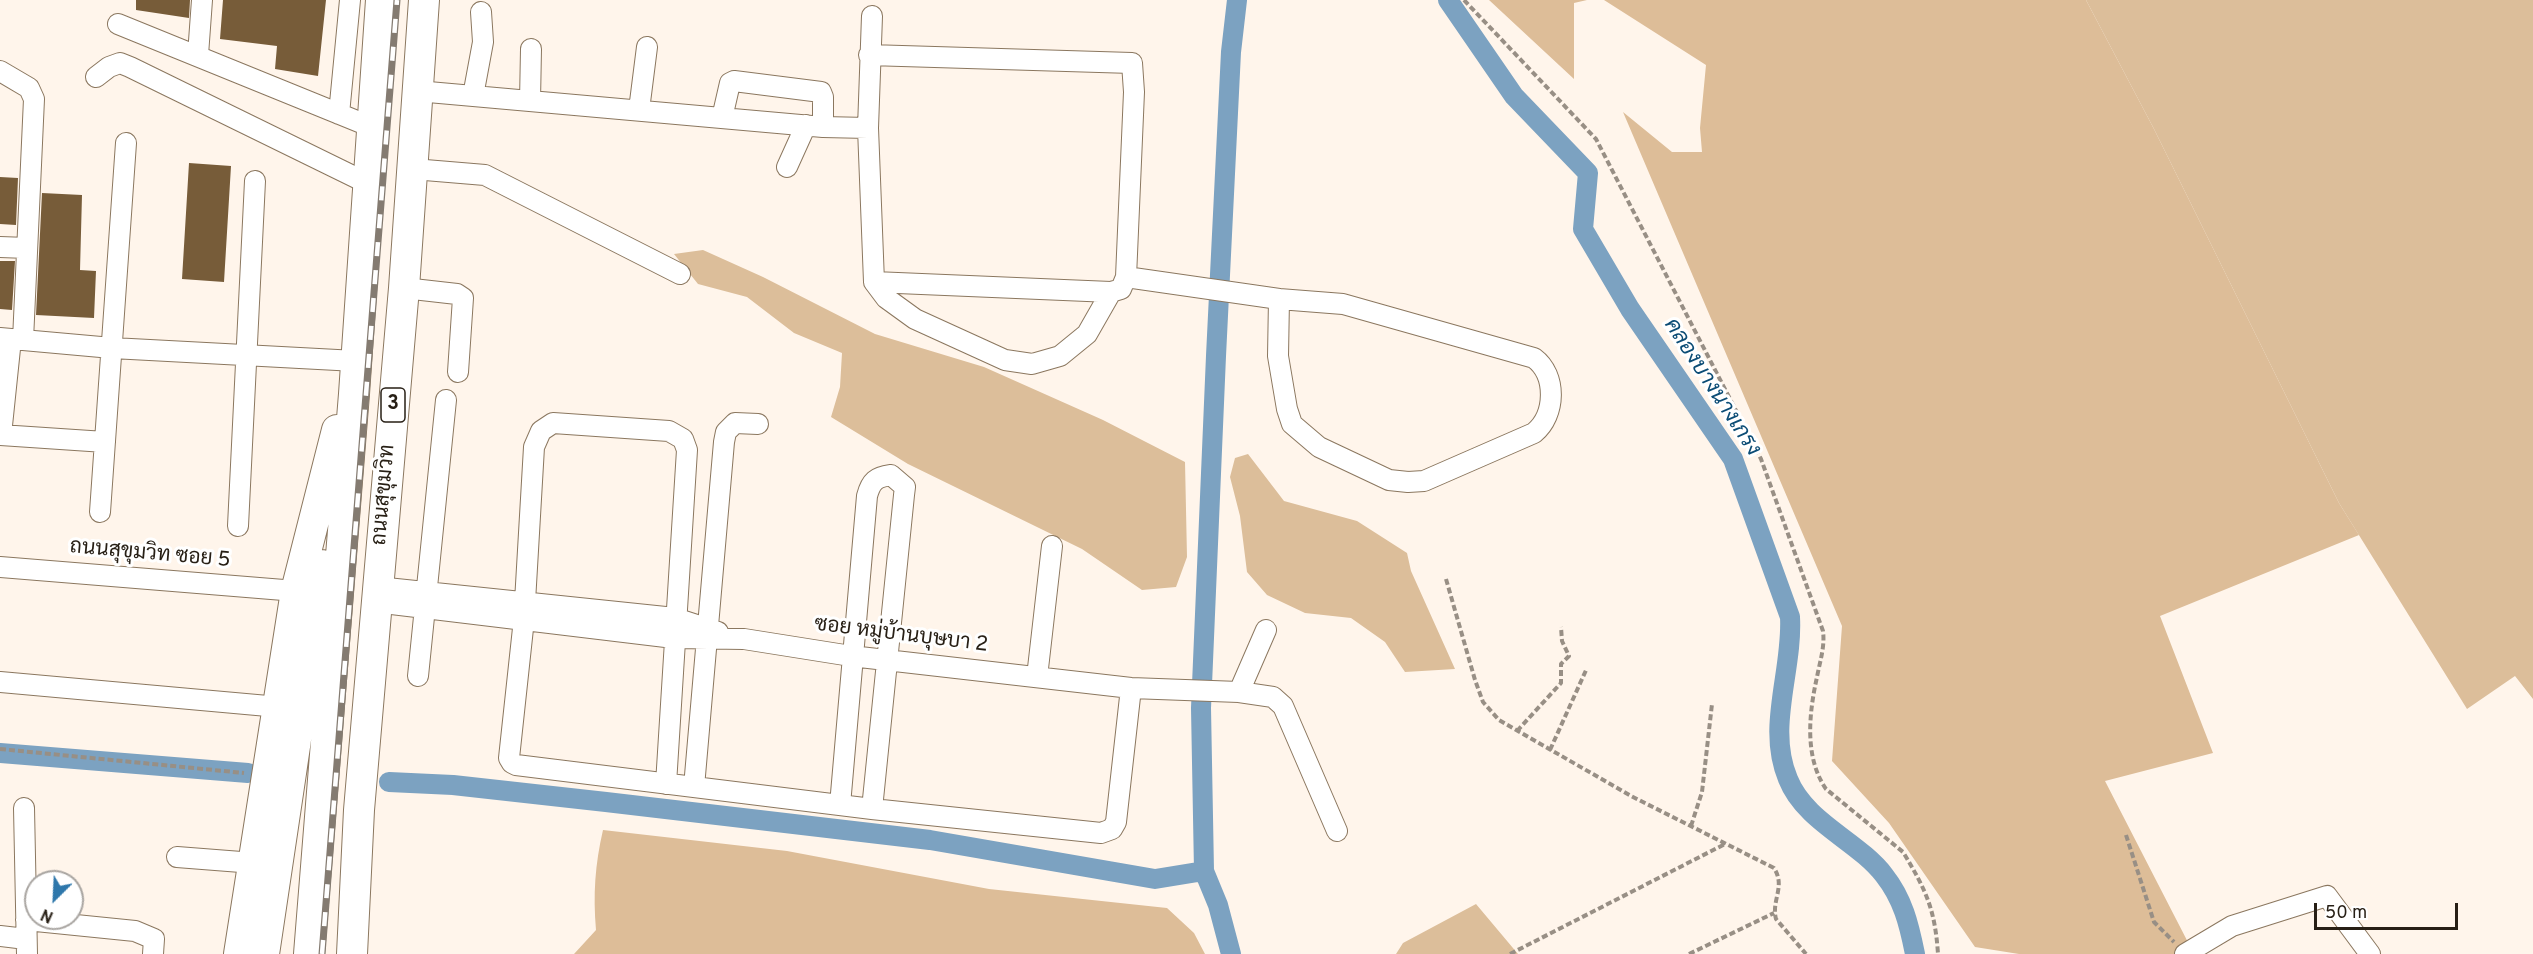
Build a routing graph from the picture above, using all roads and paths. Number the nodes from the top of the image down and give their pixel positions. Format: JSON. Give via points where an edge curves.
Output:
{"nodes":[{"id":1,"x":202,"y":0,"type":"edge"},
{"id":2,"x":350,"y":0,"type":"edge"},
{"id":3,"x":381,"y":0,"type":"edge"},
{"id":4,"x":424,"y":0,"type":"edge"},
{"id":5,"x":1464,"y":0,"type":"edge"},
{"id":6,"x":481,"y":12,"type":"dead end"},
{"id":7,"x":872,"y":16,"type":"dead end"},
{"id":8,"x":118,"y":24,"type":"dead end"},
{"id":9,"x":647,"y":47,"type":"dead end"},
{"id":10,"x":531,"y":49,"type":"dead end"},
{"id":11,"x":869,"y":55,"type":"junction"},
{"id":12,"x":198,"y":56,"type":"junction"},
{"id":13,"x":0,"y":71,"type":"edge"},
{"id":14,"x":96,"y":77,"type":"dead end"},
{"id":15,"x":417,"y":90,"type":"junction"},
{"id":16,"x":473,"y":96,"type":"junction"},
{"id":17,"x":530,"y":101,"type":"junction"},
{"id":18,"x":639,"y":111,"type":"junction"},
{"id":19,"x":339,"y":114,"type":"junction"},
{"id":20,"x":722,"y":118,"type":"junction"},
{"id":21,"x":814,"y":126,"type":"junction"},
{"id":22,"x":374,"y":128,"type":"junction"},
{"id":23,"x":868,"y":128,"type":"junction"},
{"id":24,"x":126,"y":143,"type":"dead end"},
{"id":25,"x":787,"y":167,"type":"dead end"},
{"id":26,"x":413,"y":169,"type":"junction"},
{"id":27,"x":255,"y":181,"type":"dead end"},
{"id":28,"x":369,"y":184,"type":"junction"},
{"id":29,"x":0,"y":247,"type":"edge"},
{"id":30,"x":27,"y":249,"type":"junction"},
{"id":31,"x":680,"y":274,"type":"dead end"},
{"id":32,"x":1126,"y":277,"type":"junction"},
{"id":33,"x":874,"y":282,"type":"junction"},
{"id":34,"x":362,"y":287,"type":"junction"},
{"id":35,"x":404,"y":288,"type":"junction"},
{"id":36,"x":1111,"y":292,"type":"junction"},
{"id":37,"x":1279,"y":299,"type":"junction"},
{"id":38,"x":11,"y":339,"type":"edge"},
{"id":39,"x":112,"y":348,"type":"junction"},
{"id":40,"x":246,"y":354,"type":"junction"},
{"id":41,"x":458,"y":372,"type":"dead end"},
{"id":42,"x":355,"y":374,"type":"junction"},
{"id":43,"x":446,"y":400,"type":"dead end"},
{"id":44,"x":758,"y":424,"type":"dead end"},
{"id":45,"x":0,"y":435,"type":"edge"},
{"id":46,"x":105,"y":442,"type":"junction"},
{"id":47,"x":100,"y":512,"type":"dead end"},
{"id":48,"x":238,"y":526,"type":"dead end"},
{"id":49,"x":1052,"y":546,"type":"dead end"},
{"id":50,"x":0,"y":567,"type":"edge"},
{"id":51,"x":1446,"y":579,"type":"dead end"},
{"id":52,"x":296,"y":591,"type":"junction"},
{"id":53,"x":376,"y":594,"type":"junction"},
{"id":54,"x":426,"y":600,"type":"junction"},
{"id":55,"x":525,"y":610,"type":"junction"},
{"id":56,"x":1561,"y":627,"type":"dead end"},
{"id":57,"x":675,"y":628,"type":"junction"},
{"id":58,"x":1266,"y":630,"type":"dead end"},
{"id":59,"x":706,"y":633,"type":"junction"},
{"id":60,"x":851,"y":656,"type":"junction"},
{"id":61,"x":887,"y":658,"type":"junction"},
{"id":62,"x":1587,"y":668,"type":"dead end"},
{"id":63,"x":418,"y":676,"type":"dead end"},
{"id":64,"x":1037,"y":677,"type":"junction"},
{"id":65,"x":0,"y":682,"type":"edge"},
{"id":66,"x":1131,"y":688,"type":"junction"},
{"id":67,"x":1239,"y":692,"type":"junction"},
{"id":68,"x":1712,"y":704,"type":"dead end"},
{"id":69,"x":279,"y":707,"type":"junction"},
{"id":70,"x":1517,"y":731,"type":"junction"},
{"id":71,"x":0,"y":749,"type":"edge"},
{"id":72,"x":1550,"y":750,"type":"junction"},
{"id":73,"x":268,"y":774,"type":"junction"},
{"id":74,"x":666,"y":784,"type":"junction"},
{"id":75,"x":694,"y":787,"type":"junction"},
{"id":76,"x":840,"y":805,"type":"junction"},
{"id":77,"x":24,"y":808,"type":"dead end"},
{"id":78,"x":872,"y":809,"type":"junction"},
{"id":79,"x":1691,"y":826,"type":"junction"},
{"id":80,"x":1337,"y":831,"type":"dead end"},
{"id":81,"x":2126,"y":835,"type":"dead end"},
{"id":82,"x":1726,"y":843,"type":"junction"},
{"id":83,"x":177,"y":857,"type":"dead end"},
{"id":84,"x":254,"y":863,"type":"junction"},
{"id":85,"x":1774,"y":913,"type":"junction"},
{"id":86,"x":0,"y":936,"type":"edge"},
{"id":87,"x":26,"y":938,"type":"edge"},
{"id":88,"x":153,"y":954,"type":"edge"},
{"id":89,"x":239,"y":954,"type":"edge"},
{"id":90,"x":264,"y":954,"type":"edge"},
{"id":91,"x":309,"y":954,"type":"edge"},
{"id":92,"x":352,"y":954,"type":"edge"},
{"id":93,"x":1510,"y":954,"type":"edge"},
{"id":94,"x":1689,"y":954,"type":"edge"},
{"id":95,"x":1806,"y":954,"type":"edge"},
{"id":96,"x":1938,"y":954,"type":"edge"},
{"id":97,"x":2185,"y":954,"type":"edge"},
{"id":98,"x":2370,"y":954,"type":"edge"}],
"edges":[{"from":1,"to":12,"type":"street"},
{"from":2,"to":19,"type":"street"},
{"from":3,"to":22,"type":"highway","name":"ถนนสุขุมวิท","number":"3"},
{"from":4,"to":15,"type":"highway","name":"ถนนสุขุมวิท","number":"3"},
{"from":5,"to":96,"type":"path","via":[[1596,139],[1761,459],[1823,631],[1824,648],[1811,727],[1817,776],[1826,789],[1903,852],[1911,863],[1932,906]]},
{"from":6,"to":16,"type":"street","via":[[483,42]]},
{"from":7,"to":11,"type":"street"},
{"from":8,"to":12,"type":"street"},
{"from":9,"to":18,"type":"street"},
{"from":10,"to":17,"type":"street"},
{"from":11,"to":23,"type":"street"},
{"from":11,"to":32,"type":"street","via":[[1132,63]]},
{"from":12,"to":19,"type":"street"},
{"from":13,"to":30,"type":"street","via":[[29,88],[34,99]]},
{"from":14,"to":28,"type":"street","via":[[120,63]]},
{"from":15,"to":16,"type":"street"},
{"from":15,"to":26,"type":"highway","name":"ถนนสุขุมวิท","number":"3"},
{"from":16,"to":17,"type":"street"},
{"from":17,"to":18,"type":"street"},
{"from":18,"to":20,"type":"street"},
{"from":19,"to":22,"type":"street"},
{"from":20,"to":21,"type":"street"},
{"from":20,"to":21,"type":"street","via":[[730,83],[734,81],[821,92]]},
{"from":21,"to":23,"type":"street"},
{"from":21,"to":25,"type":"street"},
{"from":22,"to":28,"type":"highway","name":"ถนนสุขุมวิท","number":"3"},
{"from":23,"to":33,"type":"street"},
{"from":24,"to":39,"type":"street"},
{"from":26,"to":31,"type":"street","via":[[485,176]]},
{"from":26,"to":35,"type":"highway","name":"ถนนสุขุมวิท","number":"3"},
{"from":27,"to":40,"type":"street"},
{"from":28,"to":34,"type":"highway","name":"ถนนสุขุมวิท","number":"3"},
{"from":29,"to":30,"type":"street"},
{"from":30,"to":38,"type":"street"},
{"from":32,"to":36,"type":"street","via":[[1121,289]]},
{"from":32,"to":37,"type":"street"},
{"from":33,"to":36,"type":"street"},
{"from":33,"to":36,"type":"street","via":[[886,298],[915,319],[1005,360],[1032,364],[1060,356],[1087,334]]},
{"from":34,"to":35,"type":"highway"},
{"from":34,"to":42,"type":"highway","name":"ถนนสุขุมวิท","number":"3"},
{"from":35,"to":41,"type":"street","via":[[463,298]]},
{"from":35,"to":53,"type":"highway","name":"ถนนสุขุมวิท","number":"3"},
{"from":37,"to":37,"type":"street","via":[[1343,304],[1534,358],[1545,365],[1550,375],[1552,392],[1542,426],[1424,481],[1389,480],[1319,447],[1292,424],[1278,356]]},
{"from":38,"to":39,"type":"street"},
{"from":38,"to":45,"type":"street"},
{"from":39,"to":40,"type":"street"},
{"from":39,"to":46,"type":"street"},
{"from":40,"to":42,"type":"street"},
{"from":40,"to":48,"type":"street"},
{"from":42,"to":52,"type":"highway"},
{"from":42,"to":90,"type":"highway","via":[[307,657]]},
{"from":42,"to":91,"type":"highway","name":"ถนนสุขุมวิท","number":"3"},
{"from":43,"to":54,"type":"street"},
{"from":44,"to":59,"type":"street","via":[[735,423],[726,432]]},
{"from":45,"to":46,"type":"street"},
{"from":46,"to":47,"type":"street"},
{"from":49,"to":64,"type":"street"},
{"from":50,"to":52,"type":"street","name":"ถนนสุขุมวิท ซอย 5"},
{"from":51,"to":70,"type":"path","via":[[1483,702],[1499,720]]},
{"from":52,"to":69,"type":"highway"},
{"from":53,"to":54,"type":"street","name":"ซอย หมู่บ้านบุษบา 2"},
{"from":53,"to":92,"type":"highway","name":"ถนนสุขุมวิท","number":"3"},
{"from":54,"to":55,"type":"street","name":"ซอย หมู่บ้านบุษบา 2"},
{"from":54,"to":63,"type":"street"},
{"from":55,"to":57,"type":"street","name":"ซอย หมู่บ้านบุษบา 2"},
{"from":55,"to":57,"type":"street","via":[[534,447],[541,431],[553,423],[669,431],[683,439],[687,450]]},
{"from":55,"to":74,"type":"street","via":[[509,758],[512,763]]},
{"from":56,"to":70,"type":"path","via":[[1562,642],[1569,656],[1561,664],[1561,682]]},
{"from":57,"to":59,"type":"street","name":"ซอย หมู่บ้านบุษบา 2"},
{"from":57,"to":74,"type":"street"},
{"from":58,"to":67,"type":"street"},
{"from":59,"to":60,"type":"street","name":"ซอย หมู่บ้านบุษบา 2"},
{"from":59,"to":75,"type":"street"},
{"from":60,"to":61,"type":"street","name":"ซอย หมู่บ้านบุษบา 2"},
{"from":60,"to":61,"type":"street","via":[[867,496],[870,484],[879,476],[891,475],[904,487]]},
{"from":60,"to":76,"type":"street"},
{"from":61,"to":64,"type":"street","name":"ซอย หมู่บ้านบุษบา 2"},
{"from":61,"to":78,"type":"street"},
{"from":62,"to":72,"type":"path"},
{"from":64,"to":66,"type":"street","name":"ซอย หมู่บ้านบุษบา 2"},
{"from":65,"to":69,"type":"street"},
{"from":66,"to":67,"type":"street","name":"ซอย หมู่บ้านบุษบา 2"},
{"from":66,"to":78,"type":"street","via":[[1116,822],[1112,829],[1101,832]]},
{"from":67,"to":80,"type":"street","name":"ซอย หมู่บ้านบุษบา 2","via":[[1273,697],[1283,706]]},
{"from":68,"to":79,"type":"path","via":[[1702,792]]},
{"from":69,"to":73,"type":"highway"},
{"from":70,"to":72,"type":"path"},
{"from":71,"to":73,"type":"path"},
{"from":72,"to":79,"type":"path"},
{"from":73,"to":84,"type":"highway"},
{"from":74,"to":75,"type":"street"},
{"from":75,"to":76,"type":"street"},
{"from":76,"to":78,"type":"street"},
{"from":77,"to":87,"type":"street"},
{"from":79,"to":82,"type":"path"},
{"from":81,"to":97,"type":"path","via":[[2154,922]]},
{"from":82,"to":85,"type":"path","via":[[1774,868],[1779,875],[1781,891]]},
{"from":82,"to":93,"type":"path"},
{"from":83,"to":84,"type":"street"},
{"from":84,"to":89,"type":"highway"},
{"from":85,"to":94,"type":"path"},
{"from":85,"to":95,"type":"path"},
{"from":86,"to":87,"type":"street"},
{"from":87,"to":88,"type":"street","via":[[135,931],[154,939]]},
{"from":97,"to":98,"type":"street","via":[[2232,926],[2327,896]]}]}
